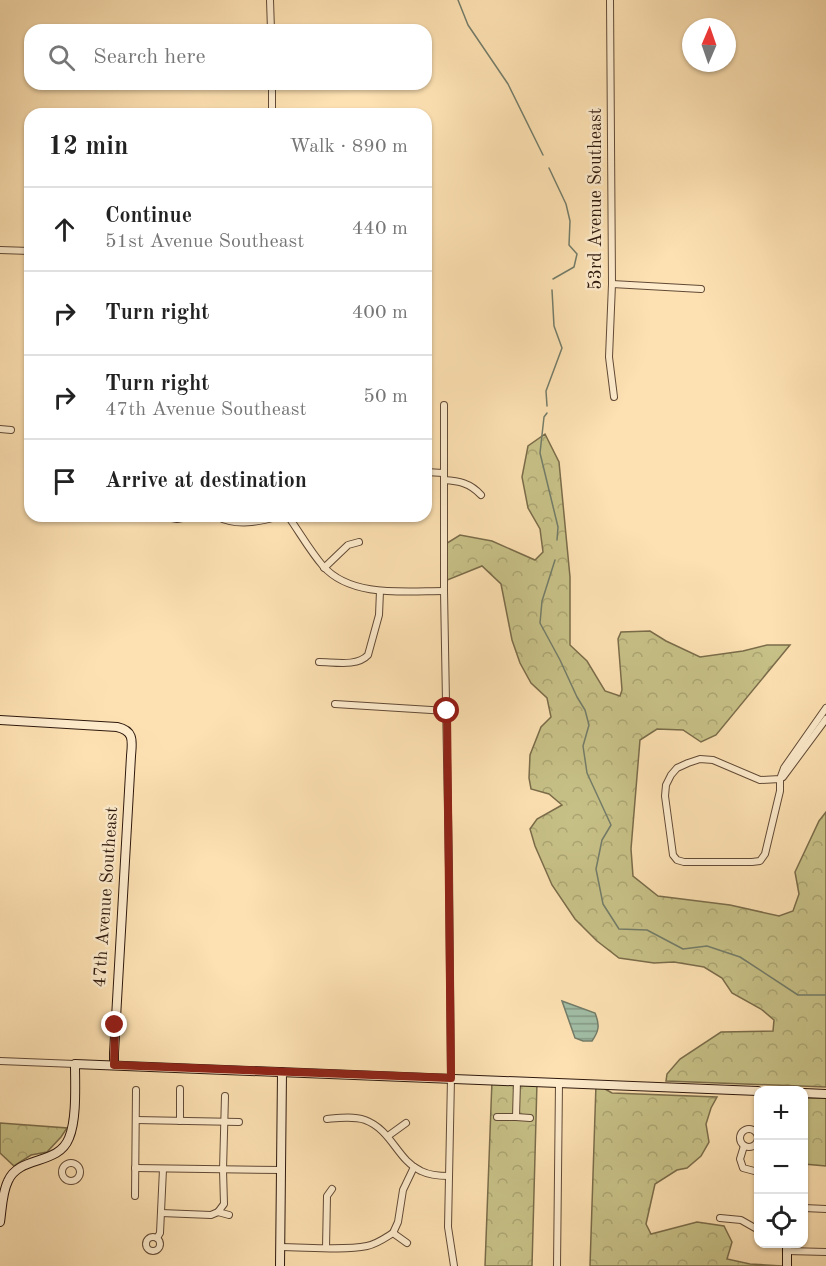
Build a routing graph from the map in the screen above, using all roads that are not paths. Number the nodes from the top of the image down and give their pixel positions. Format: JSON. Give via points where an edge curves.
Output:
{"nodes":[{"id":1,"x":270,"y":0,"type":"edge"},
{"id":2,"x":610,"y":0,"type":"edge"},
{"id":3,"x":271,"y":24,"type":"edge"},
{"id":4,"x":272,"y":90,"type":"edge"},
{"id":5,"x":272,"y":108,"type":"edge"},
{"id":6,"x":0,"y":250,"type":"edge"},
{"id":7,"x":24,"y":251,"type":"edge"},
{"id":8,"x":612,"y":284,"type":"junction"},
{"id":9,"x":701,"y":289,"type":"dead end"},
{"id":10,"x":614,"y":397,"type":"dead end"},
{"id":11,"x":444,"y":405,"type":"dead end"},
{"id":12,"x":0,"y":429,"type":"edge"},
{"id":13,"x":11,"y":429,"type":"dead end"},
{"id":14,"x":432,"y":473,"type":"edge"},
{"id":15,"x":443,"y":476,"type":"junction"},
{"id":16,"x":481,"y":495,"type":"dead end"},
{"id":17,"x":236,"y":522,"type":"edge"},
{"id":18,"x":258,"y":522,"type":"edge"},
{"id":19,"x":292,"y":522,"type":"edge"},
{"id":20,"x":359,"y":542,"type":"dead end"},
{"id":21,"x":324,"y":568,"type":"junction"},
{"id":22,"x":380,"y":591,"type":"junction"},
{"id":23,"x":444,"y":591,"type":"junction"},
{"id":24,"x":319,"y":662,"type":"dead end"},
{"id":25,"x":335,"y":704,"type":"dead end"},
{"id":26,"x":826,"y":708,"type":"edge"},
{"id":27,"x":447,"y":711,"type":"junction"},
{"id":28,"x":826,"y":719,"type":"edge"},
{"id":29,"x":0,"y":720,"type":"edge"},
{"id":30,"x":817,"y":726,"type":"junction"},
{"id":31,"x":780,"y":779,"type":"junction"},
{"id":32,"x":0,"y":1061,"type":"edge"},
{"id":33,"x":75,"y":1064,"type":"junction"},
{"id":34,"x":114,"y":1065,"type":"junction"},
{"id":35,"x":282,"y":1072,"type":"junction"},
{"id":36,"x":451,"y":1078,"type":"junction"},
{"id":37,"x":517,"y":1081,"type":"junction"},
{"id":38,"x":559,"y":1083,"type":"junction"},
{"id":39,"x":180,"y":1089,"type":"dead end"},
{"id":40,"x":136,"y":1090,"type":"dead end"},
{"id":41,"x":754,"y":1091,"type":"edge"},
{"id":42,"x":808,"y":1093,"type":"edge"},
{"id":43,"x":826,"y":1094,"type":"edge"},
{"id":44,"x":225,"y":1096,"type":"dead end"},
{"id":45,"x":497,"y":1117,"type":"dead end"},
{"id":46,"x":516,"y":1117,"type":"junction"},
{"id":47,"x":530,"y":1118,"type":"dead end"},
{"id":48,"x":327,"y":1119,"type":"dead end"},
{"id":49,"x":136,"y":1120,"type":"junction"},
{"id":50,"x":180,"y":1121,"type":"junction"},
{"id":51,"x":224,"y":1122,"type":"junction"},
{"id":52,"x":239,"y":1122,"type":"dead end"},
{"id":53,"x":406,"y":1123,"type":"dead end"},
{"id":54,"x":388,"y":1136,"type":"junction"},
{"id":55,"x":744,"y":1146,"type":"dead end"},
{"id":56,"x":54,"y":1155,"type":"junction"},
{"id":57,"x":64,"y":1166,"type":"dead end"},
{"id":58,"x":414,"y":1167,"type":"junction"},
{"id":59,"x":135,"y":1168,"type":"junction"},
{"id":60,"x":163,"y":1169,"type":"junction"},
{"id":61,"x":223,"y":1170,"type":"junction"},
{"id":62,"x":281,"y":1170,"type":"junction"},
{"id":63,"x":754,"y":1171,"type":"edge"},
{"id":64,"x":448,"y":1176,"type":"junction"},
{"id":65,"x":332,"y":1190,"type":"dead end"},
{"id":66,"x":135,"y":1196,"type":"dead end"},
{"id":67,"x":808,"y":1208,"type":"edge"},
{"id":68,"x":826,"y":1209,"type":"edge"},
{"id":69,"x":218,"y":1212,"type":"junction"},
{"id":70,"x":161,"y":1214,"type":"junction"},
{"id":71,"x":229,"y":1215,"type":"dead end"},
{"id":72,"x":720,"y":1218,"type":"dead end"},
{"id":73,"x":0,"y":1222,"type":"edge"},
{"id":74,"x":754,"y":1227,"type":"edge"},
{"id":75,"x":393,"y":1233,"type":"junction"},
{"id":76,"x":158,"y":1238,"type":"dead end"},
{"id":77,"x":407,"y":1243,"type":"dead end"},
{"id":78,"x":280,"y":1247,"type":"junction"},
{"id":79,"x":326,"y":1248,"type":"junction"},
{"id":80,"x":787,"y":1248,"type":"edge"},
{"id":81,"x":795,"y":1248,"type":"edge"},
{"id":82,"x":826,"y":1252,"type":"edge"},
{"id":83,"x":280,"y":1266,"type":"edge"},
{"id":84,"x":454,"y":1266,"type":"edge"},
{"id":85,"x":557,"y":1266,"type":"edge"},
{"id":86,"x":787,"y":1266,"type":"edge"}],
"edges":[{"from":1,"to":3,"type":"street"},
{"from":2,"to":8,"type":"street","name":"53rd Avenue Southeast"},
{"from":4,"to":5,"type":"street"},
{"from":6,"to":7,"type":"street"},
{"from":8,"to":9,"type":"street"},
{"from":8,"to":10,"type":"street","name":"53rd Avenue Southeast","via":[[609,357]]},
{"from":11,"to":15,"type":"street"},
{"from":12,"to":13,"type":"street"},
{"from":14,"to":15,"type":"street"},
{"from":15,"to":16,"type":"street","via":[[473,487]]},
{"from":15,"to":23,"type":"street"},
{"from":17,"to":18,"type":"street"},
{"from":19,"to":21,"type":"street"},
{"from":20,"to":21,"type":"street","via":[[348,546]]},
{"from":21,"to":22,"type":"street","via":[[352,585]]},
{"from":22,"to":23,"type":"street"},
{"from":22,"to":24,"type":"street","via":[[379,615],[368,656],[357,662]]},
{"from":23,"to":27,"type":"street"},
{"from":25,"to":27,"type":"street"},
{"from":26,"to":30,"type":"street"},
{"from":27,"to":36,"type":"street"},
{"from":28,"to":30,"type":"street"},
{"from":29,"to":34,"type":"street","name":"47th Avenue Southeast","via":[[117,727],[129,732],[132,749]]},
{"from":30,"to":31,"type":"street","via":[[784,768]]},
{"from":31,"to":31,"type":"street","via":[[760,780],[712,760],[700,759],[677,768],[664,796],[673,855],[684,862],[760,861],[769,840]]},
{"from":32,"to":33,"type":"street"},
{"from":33,"to":34,"type":"street"},
{"from":33,"to":56,"type":"street","via":[[71,1131],[65,1145]]},
{"from":34,"to":35,"type":"street"},
{"from":35,"to":36,"type":"street"},
{"from":35,"to":62,"type":"street"},
{"from":36,"to":37,"type":"street"},
{"from":36,"to":64,"type":"street"},
{"from":37,"to":38,"type":"street"},
{"from":37,"to":46,"type":"street"},
{"from":38,"to":41,"type":"street"},
{"from":38,"to":85,"type":"street"},
{"from":39,"to":50,"type":"street"},
{"from":40,"to":49,"type":"street"},
{"from":42,"to":43,"type":"street"},
{"from":44,"to":51,"type":"street"},
{"from":45,"to":46,"type":"street"},
{"from":46,"to":47,"type":"street"},
{"from":48,"to":54,"type":"street","via":[[364,1120]]},
{"from":49,"to":50,"type":"street"},
{"from":49,"to":59,"type":"street"},
{"from":50,"to":51,"type":"street"},
{"from":51,"to":52,"type":"street"},
{"from":51,"to":61,"type":"street"},
{"from":53,"to":54,"type":"street"},
{"from":54,"to":58,"type":"street"},
{"from":55,"to":63,"type":"street","via":[[740,1159],[743,1168]]},
{"from":56,"to":57,"type":"street"},
{"from":56,"to":73,"type":"street","via":[[23,1166],[8,1179]]},
{"from":58,"to":64,"type":"street"},
{"from":58,"to":75,"type":"street","via":[[403,1190]]},
{"from":59,"to":60,"type":"street"},
{"from":59,"to":66,"type":"street"},
{"from":60,"to":61,"type":"street"},
{"from":60,"to":70,"type":"street"},
{"from":61,"to":62,"type":"street"},
{"from":61,"to":69,"type":"street","via":[[224,1204]]},
{"from":62,"to":78,"type":"street"},
{"from":64,"to":84,"type":"street","via":[[448,1227]]},
{"from":65,"to":79,"type":"street","via":[[327,1196]]},
{"from":67,"to":68,"type":"street"},
{"from":69,"to":70,"type":"street"},
{"from":69,"to":71,"type":"street"},
{"from":70,"to":76,"type":"street"},
{"from":72,"to":74,"type":"street","via":[[741,1220]]},
{"from":75,"to":77,"type":"street"},
{"from":75,"to":79,"type":"street","via":[[368,1246]]},
{"from":78,"to":79,"type":"street"},
{"from":78,"to":83,"type":"street"},
{"from":80,"to":86,"type":"street"},
{"from":81,"to":82,"type":"street"}]}
